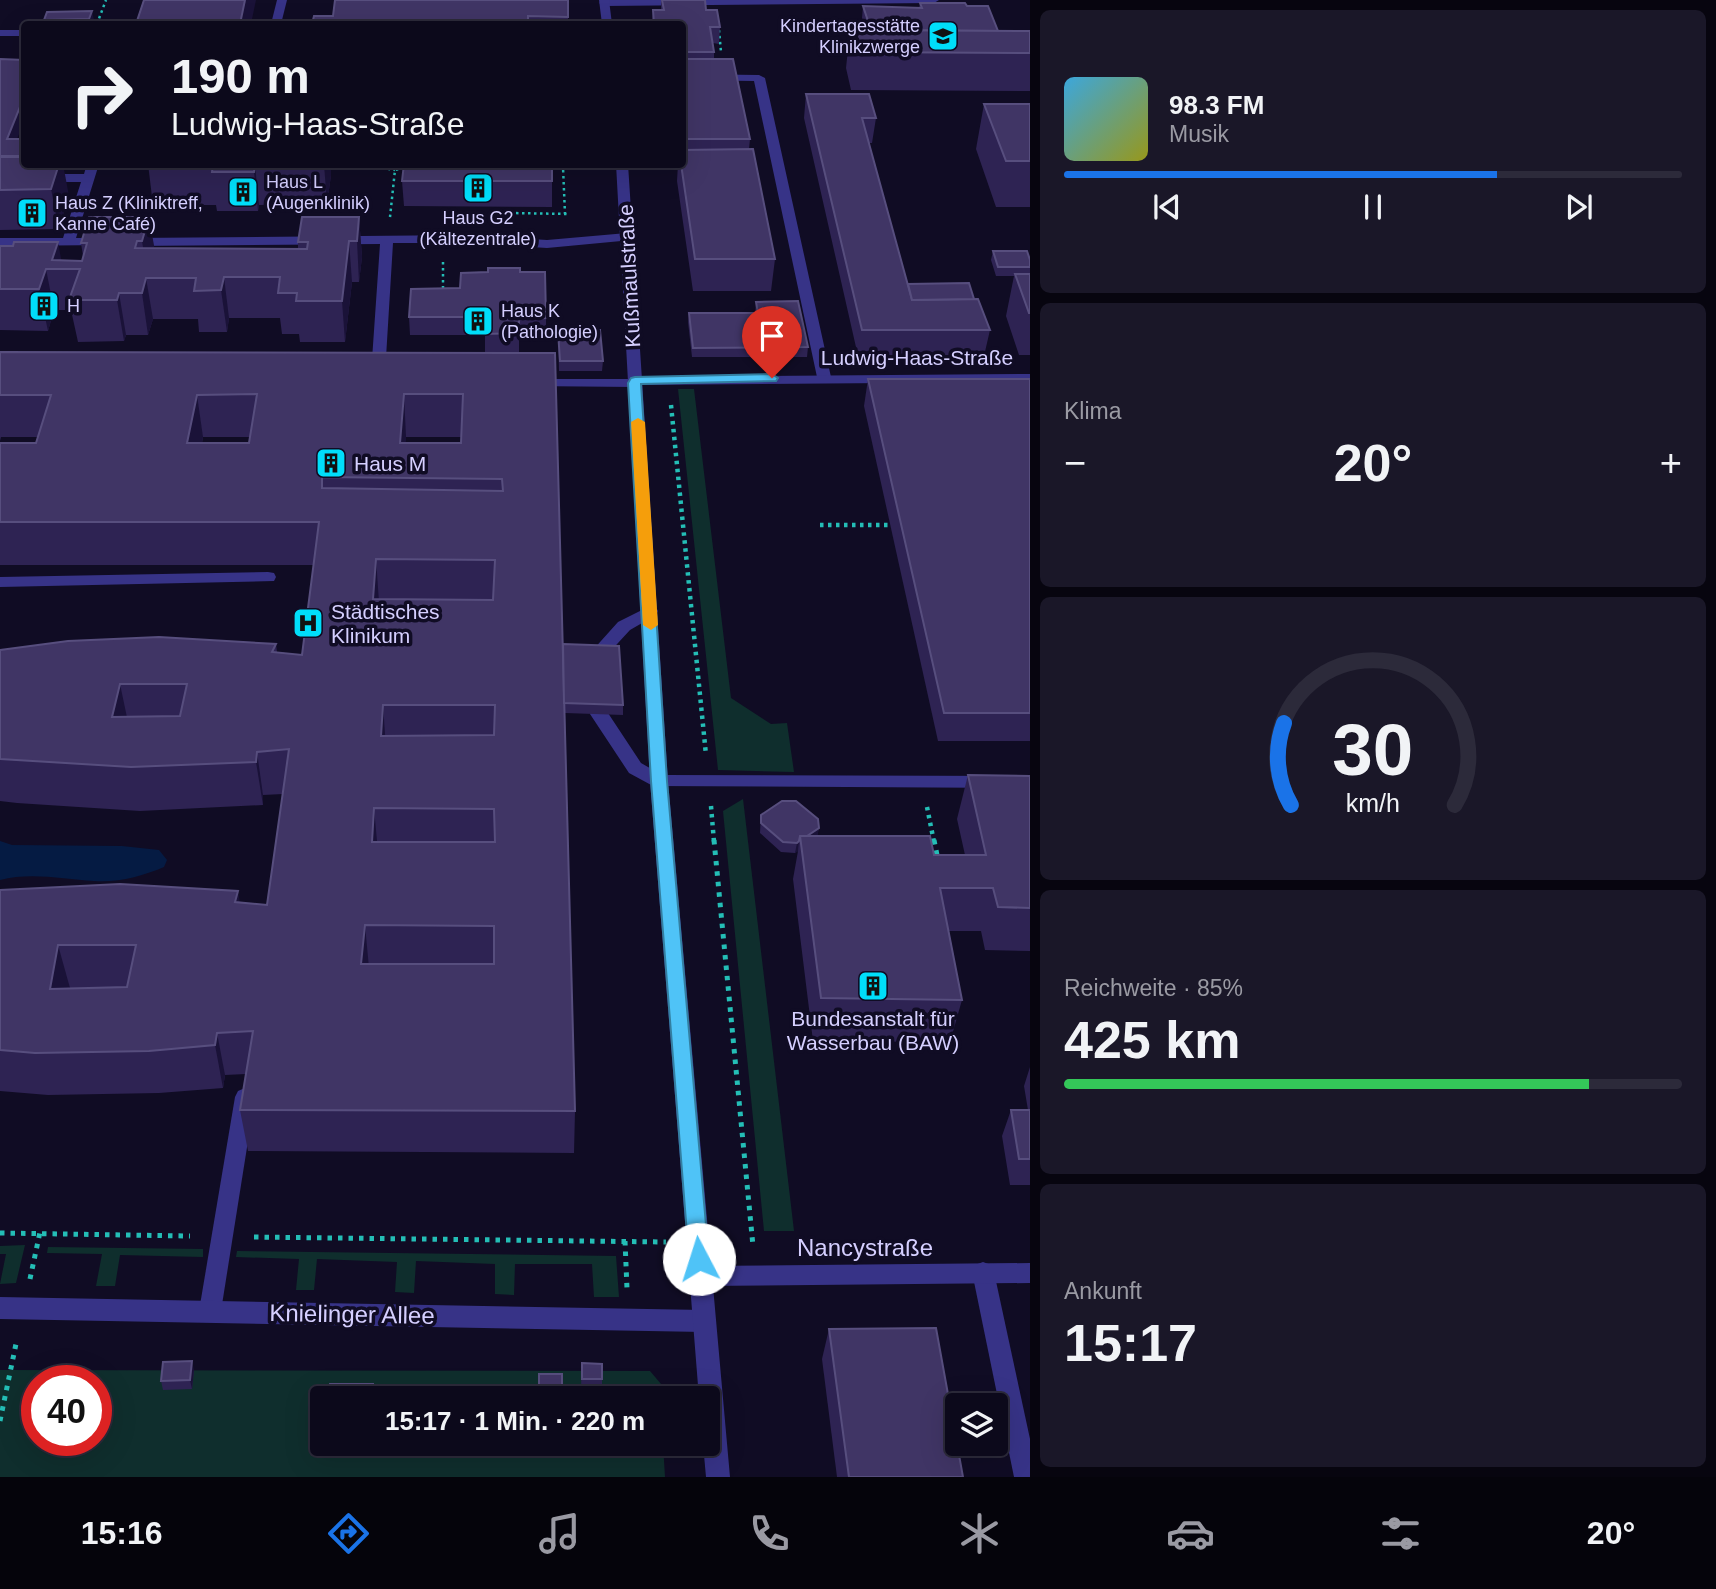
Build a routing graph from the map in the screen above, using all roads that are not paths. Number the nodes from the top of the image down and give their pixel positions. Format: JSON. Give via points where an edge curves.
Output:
{"nodes":[{"id":1,"x":282,"y":0,"type":"edge"},
{"id":2,"x":934,"y":0,"type":"edge"},
{"id":3,"x":604,"y":2,"type":"edge"},
{"id":4,"x":277,"y":21,"type":"edge"},
{"id":5,"x":607,"y":21,"type":"edge"},
{"id":6,"x":0,"y":33,"type":"edge"},
{"id":7,"x":21,"y":33,"type":"edge"},
{"id":8,"x":686,"y":78,"type":"edge"},
{"id":9,"x":92,"y":168,"type":"edge"},
{"id":10,"x":622,"y":168,"type":"edge"},
{"id":11,"x":0,"y":178,"type":"edge"},
{"id":12,"x":89,"y":178,"type":"junction"},
{"id":13,"x":627,"y":237,"type":"junction"},
{"id":14,"x":387,"y":241,"type":"junction"},
{"id":15,"x":0,"y":242,"type":"edge"},
{"id":16,"x":68,"y":242,"type":"junction"},
{"id":17,"x":824,"y":377,"type":"junction"},
{"id":18,"x":1030,"y":378,"type":"edge"},
{"id":19,"x":377,"y":382,"type":"edge"},
{"id":20,"x":635,"y":382,"type":"junction"},
{"id":21,"x":516,"y":383,"type":"edge"},
{"id":22,"x":268,"y":577,"type":"dead end"},
{"id":23,"x":0,"y":582,"type":"edge"},
{"id":24,"x":650,"y":611,"type":"junction"},
{"id":25,"x":659,"y":781,"type":"junction"},
{"id":26,"x":1030,"y":782,"type":"edge"},
{"id":27,"x":247,"y":1090,"type":"edge"},
{"id":28,"x":983,"y":1272,"type":"junction"},
{"id":29,"x":1030,"y":1273,"type":"edge"},
{"id":30,"x":701,"y":1276,"type":"junction"},
{"id":31,"x":0,"y":1308,"type":"edge"},
{"id":32,"x":210,"y":1311,"type":"junction"},
{"id":33,"x":704,"y":1321,"type":"junction"},
{"id":34,"x":719,"y":1477,"type":"edge"},
{"id":35,"x":1026,"y":1477,"type":"edge"}],
"edges":[{"from":1,"to":4,"type":"street"},
{"from":2,"to":3,"type":"street"},
{"from":3,"to":5,"type":"street"},
{"from":6,"to":7,"type":"street"},
{"from":8,"to":17,"type":"street","via":[[759,78]]},
{"from":9,"to":12,"type":"street"},
{"from":10,"to":13,"type":"street","name":"Kußmaulstraße"},
{"from":11,"to":12,"type":"street"},
{"from":12,"to":16,"type":"street"},
{"from":13,"to":14,"type":"street","via":[[584,242]]},
{"from":13,"to":20,"type":"street","name":"Kußmaulstraße"},
{"from":14,"to":16,"type":"street"},
{"from":14,"to":19,"type":"street"},
{"from":15,"to":16,"type":"street"},
{"from":17,"to":18,"type":"street","name":"Ludwig-Haas-Straße"},
{"from":17,"to":20,"type":"street","name":"Ludwig-Haas-Straße"},
{"from":20,"to":21,"type":"street","name":"Ludwig-Haas-Straße"},
{"from":20,"to":24,"type":"street","name":"Kußmaulstraße"},
{"from":22,"to":23,"type":"street"},
{"from":24,"to":25,"type":"street","name":"Kußmaulstraße"},
{"from":24,"to":25,"type":"street","via":[[624,626],[598,655],[596,675],[599,714],[635,768]]},
{"from":25,"to":26,"type":"street"},
{"from":25,"to":30,"type":"street","name":"Kußmaulstraße"},
{"from":27,"to":32,"type":"street"},
{"from":28,"to":29,"type":"street","name":"Nancystraße"},
{"from":28,"to":30,"type":"street","name":"Nancystraße"},
{"from":28,"to":35,"type":"street"},
{"from":30,"to":33,"type":"street","name":"Kußmaulstraße"},
{"from":31,"to":32,"type":"street","name":"Knielinger Allee"},
{"from":32,"to":33,"type":"street","name":"Knielinger Allee"},
{"from":33,"to":34,"type":"street","name":"Kußmaulstraße"}]}
